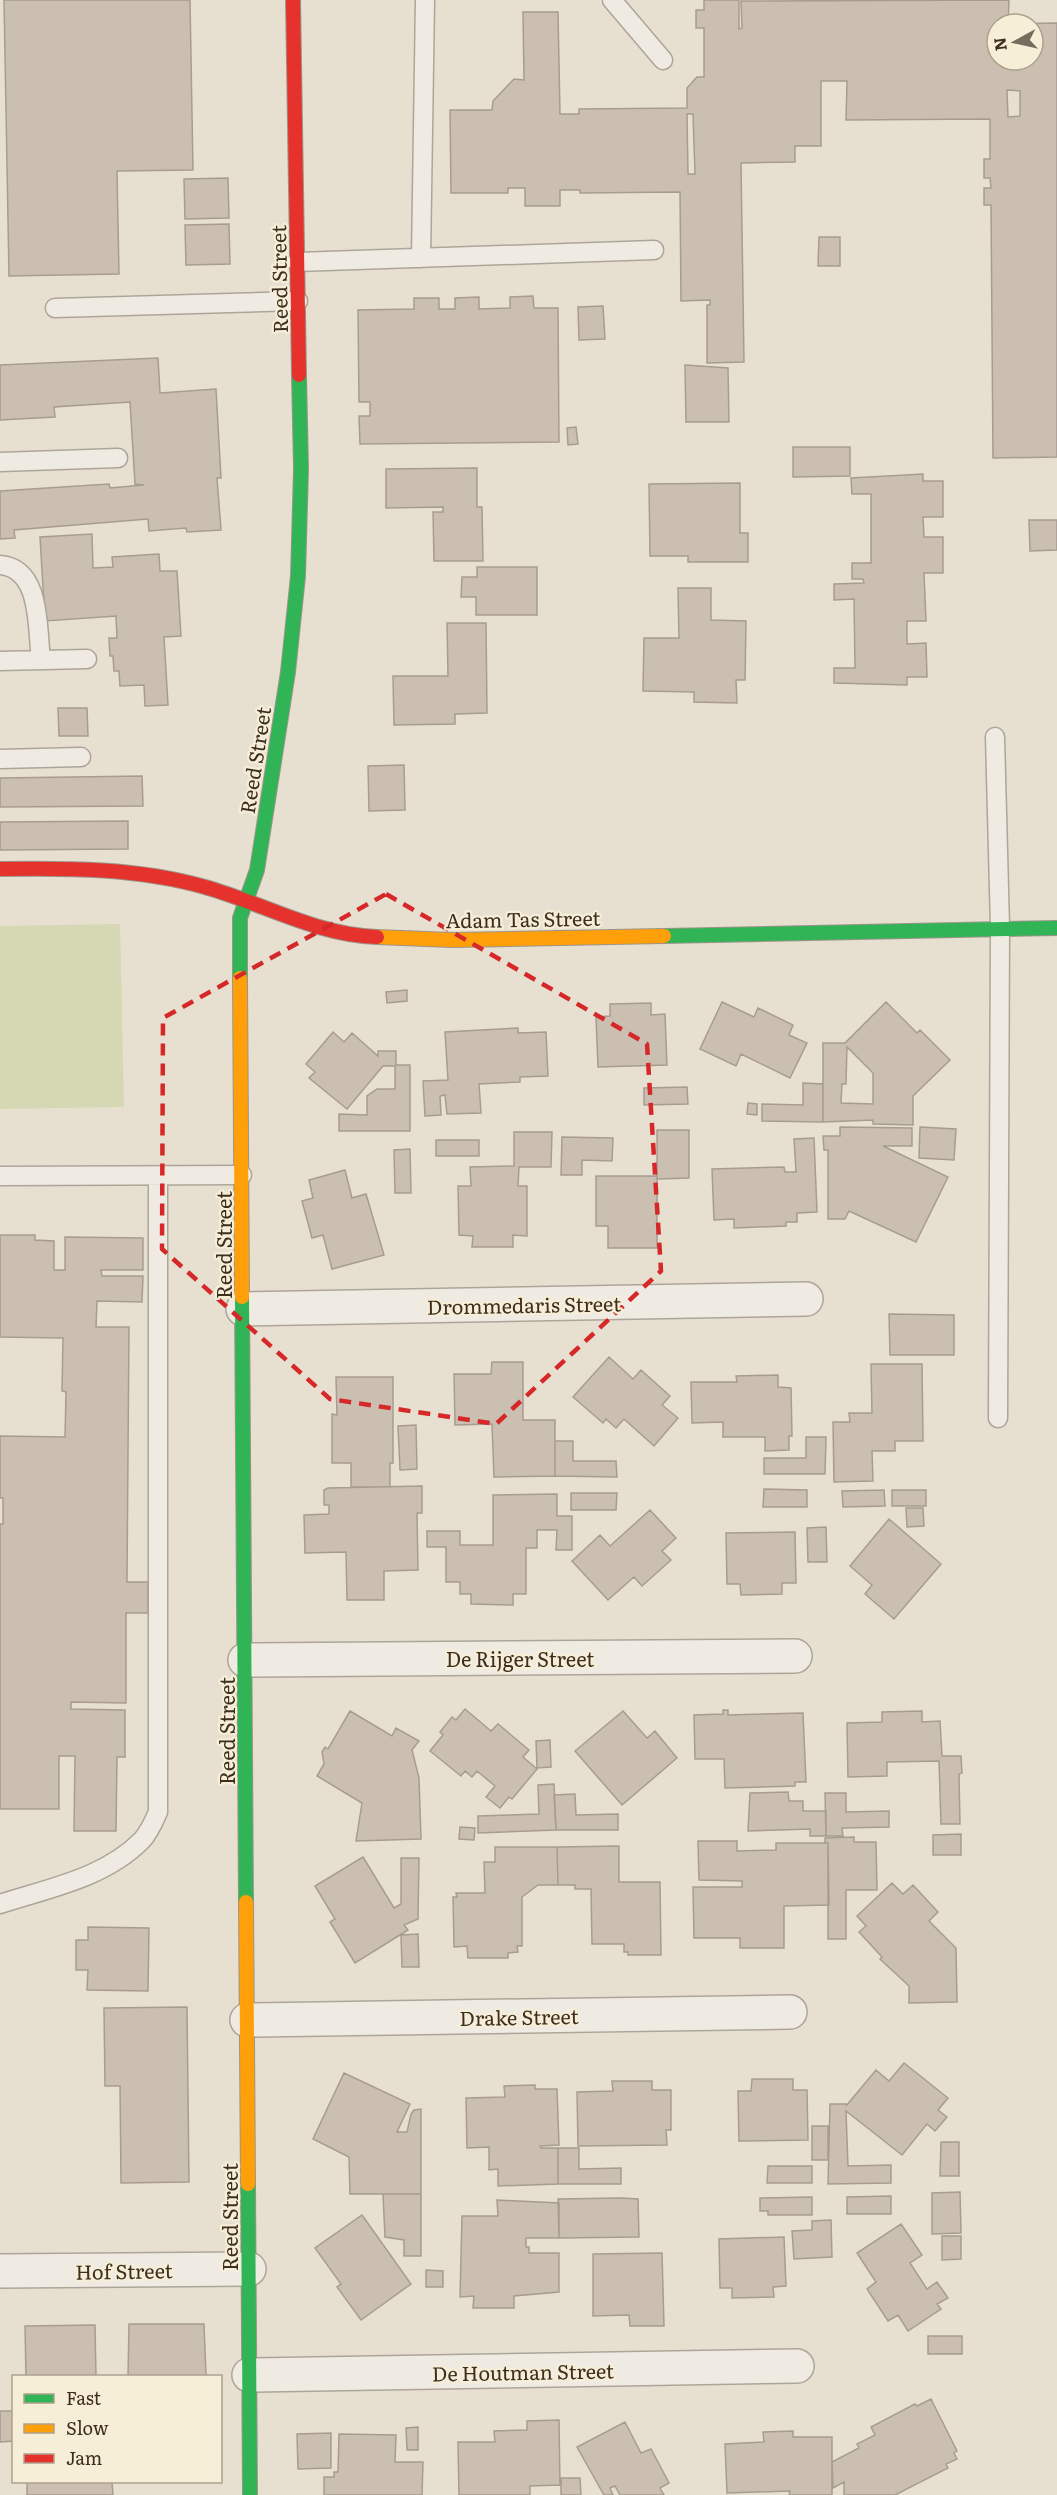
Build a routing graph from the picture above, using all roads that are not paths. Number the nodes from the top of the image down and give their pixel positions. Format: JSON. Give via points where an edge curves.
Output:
{"nodes":[{"id":1,"x":293,"y":0,"type":"edge"},
{"id":2,"x":425,"y":0,"type":"edge"},
{"id":3,"x":612,"y":0,"type":"edge"},
{"id":4,"x":663,"y":60,"type":"dead end"},
{"id":5,"x":654,"y":250,"type":"dead end"},
{"id":6,"x":421,"y":258,"type":"junction"},
{"id":7,"x":297,"y":262,"type":"junction"},
{"id":8,"x":298,"y":302,"type":"junction"},
{"id":9,"x":56,"y":308,"type":"dead end"},
{"id":10,"x":118,"y":459,"type":"dead end"},
{"id":11,"x":0,"y":462,"type":"edge"},
{"id":12,"x":0,"y":565,"type":"edge"},
{"id":13,"x":87,"y":659,"type":"dead end"},
{"id":14,"x":41,"y":660,"type":"junction"},
{"id":15,"x":0,"y":661,"type":"edge"},
{"id":16,"x":995,"y":736,"type":"dead end"},
{"id":17,"x":81,"y":757,"type":"dead end"},
{"id":18,"x":0,"y":759,"type":"edge"},
{"id":19,"x":0,"y":869,"type":"edge"},
{"id":20,"x":246,"y":901,"type":"junction"},
{"id":21,"x":1000,"y":927,"type":"junction"},
{"id":22,"x":1057,"y":927,"type":"edge"},
{"id":23,"x":242,"y":1175,"type":"junction"},
{"id":24,"x":0,"y":1176,"type":"edge"},
{"id":25,"x":158,"y":1176,"type":"junction"},
{"id":26,"x":806,"y":1299,"type":"dead end"},
{"id":27,"x":243,"y":1309,"type":"junction"},
{"id":28,"x":998,"y":1418,"type":"dead end"},
{"id":29,"x":795,"y":1656,"type":"dead end"},
{"id":30,"x":245,"y":1660,"type":"junction"},
{"id":31,"x":0,"y":1904,"type":"edge"},
{"id":32,"x":790,"y":2012,"type":"dead end"},
{"id":33,"x":247,"y":2020,"type":"junction"},
{"id":34,"x":249,"y":2269,"type":"junction"},
{"id":35,"x":0,"y":2271,"type":"edge"},
{"id":36,"x":797,"y":2367,"type":"dead end"},
{"id":37,"x":249,"y":2375,"type":"junction"},
{"id":38,"x":250,"y":2495,"type":"edge"}],
"edges":[{"from":1,"to":7,"type":"street","name":"Reed Street"},
{"from":2,"to":6,"type":"lane"},
{"from":3,"to":4,"type":"lane"},
{"from":5,"to":6,"type":"lane"},
{"from":6,"to":7,"type":"lane"},
{"from":7,"to":8,"type":"street","name":"Reed Street"},
{"from":8,"to":9,"type":"lane"},
{"from":8,"to":20,"type":"street","name":"Reed Street","via":[[298,576],[288,672],[257,870]]},
{"from":10,"to":11,"type":"lane"},
{"from":12,"to":14,"type":"lane","via":[[27,578],[33,592]]},
{"from":13,"to":14,"type":"lane"},
{"from":14,"to":15,"type":"lane"},
{"from":16,"to":21,"type":"lane"},
{"from":17,"to":18,"type":"lane"},
{"from":19,"to":20,"type":"street","name":"Adam Tas Street","via":[[150,874]]},
{"from":20,"to":21,"type":"street","name":"Adam Tas Street","via":[[330,931],[364,937],[452,940]]},
{"from":20,"to":23,"type":"street","name":"Reed Street","via":[[240,918]]},
{"from":21,"to":22,"type":"street","name":"Adam Tas Street"},
{"from":21,"to":28,"type":"lane"},
{"from":23,"to":25,"type":"lane"},
{"from":23,"to":27,"type":"street","name":"Reed Street"},
{"from":24,"to":25,"type":"lane"},
{"from":25,"to":31,"type":"lane","via":[[158,1812],[144,1838],[93,1874]]},
{"from":26,"to":27,"type":"street","name":"Drommedaris Street"},
{"from":27,"to":30,"type":"street","name":"Reed Street"},
{"from":29,"to":30,"type":"street","name":"De Rijger Street"},
{"from":30,"to":33,"type":"street","name":"Reed Street"},
{"from":32,"to":33,"type":"street","name":"Drake Street"},
{"from":33,"to":34,"type":"street","name":"Reed Street"},
{"from":34,"to":35,"type":"street","name":"Hof Street"},
{"from":34,"to":37,"type":"street","name":"Reed Street"},
{"from":36,"to":37,"type":"street","name":"De Houtman Street"},
{"from":37,"to":38,"type":"street","name":"Reed Street"}]}
